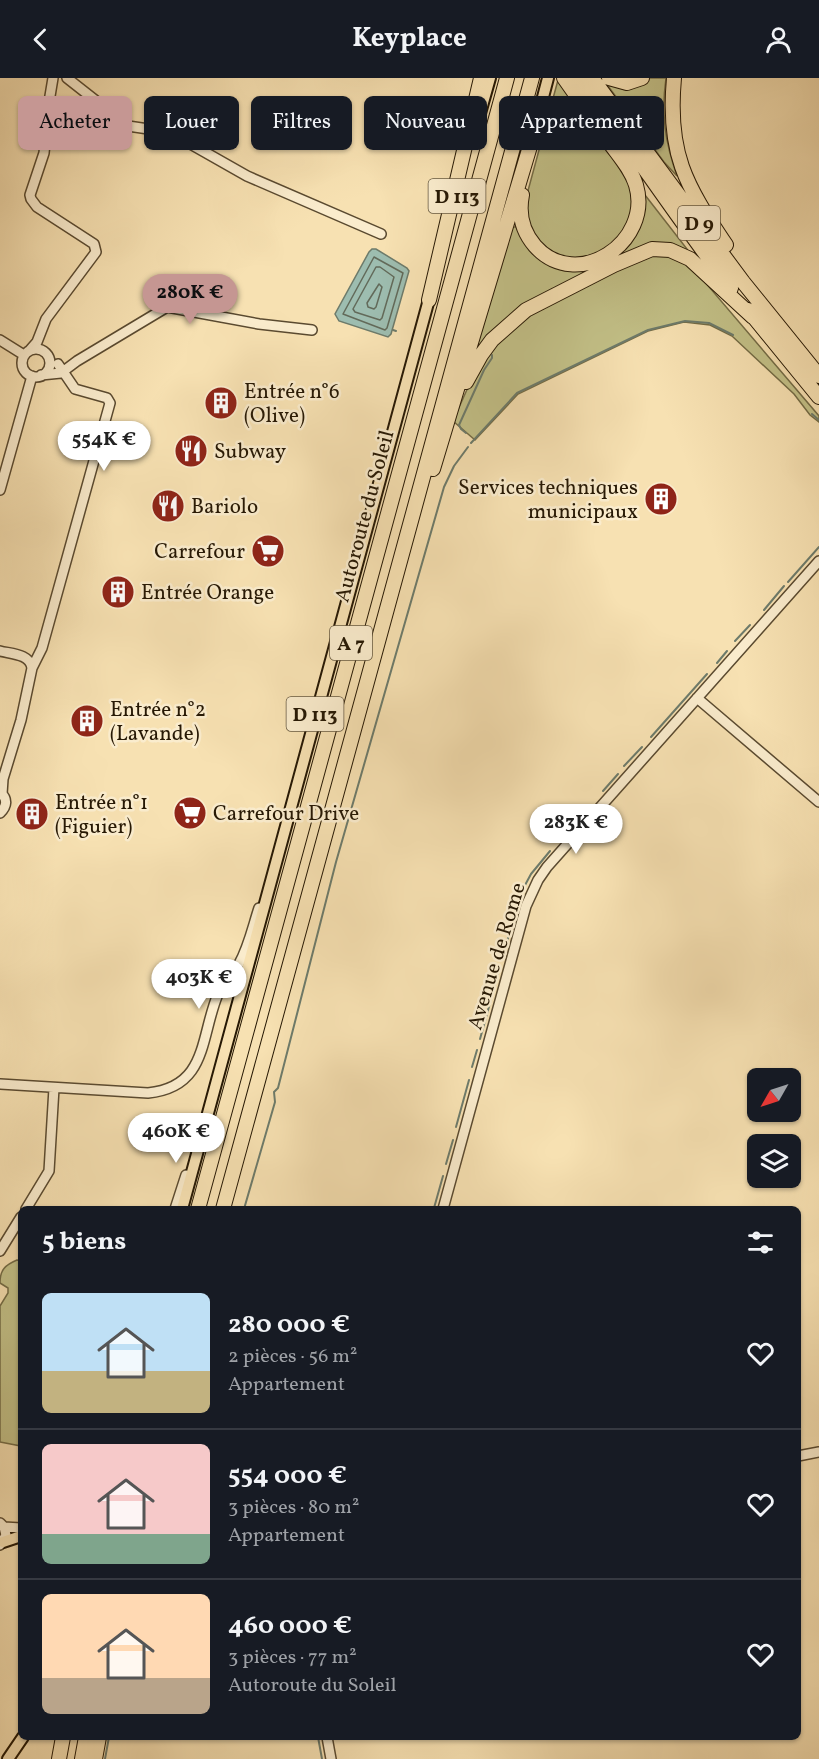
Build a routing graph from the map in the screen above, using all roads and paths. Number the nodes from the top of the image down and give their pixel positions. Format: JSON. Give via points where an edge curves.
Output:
{"nodes":[{"id":1,"x":53,"y":78,"type":"edge"},
{"id":2,"x":67,"y":78,"type":"edge"},
{"id":3,"x":481,"y":78,"type":"edge"},
{"id":4,"x":490,"y":78,"type":"edge"},
{"id":5,"x":507,"y":78,"type":"edge"},
{"id":6,"x":532,"y":78,"type":"edge"},
{"id":7,"x":548,"y":78,"type":"edge"},
{"id":8,"x":564,"y":78,"type":"edge"},
{"id":9,"x":579,"y":78,"type":"edge"},
{"id":10,"x":592,"y":78,"type":"edge"},
{"id":11,"x":609,"y":78,"type":"edge"},
{"id":12,"x":642,"y":78,"type":"edge"},
{"id":13,"x":674,"y":78,"type":"edge"},
{"id":14,"x":543,"y":96,"type":"edge"},
{"id":15,"x":577,"y":96,"type":"edge"},
{"id":16,"x":529,"y":150,"type":"edge"},
{"id":17,"x":531,"y":150,"type":"edge"},
{"id":18,"x":614,"y":150,"type":"edge"},
{"id":19,"x":671,"y":207,"type":"junction"},
{"id":20,"x":381,"y":234,"type":"dead end"},
{"id":21,"x":429,"y":300,"type":"junction"},
{"id":22,"x":753,"y":317,"type":"junction"},
{"id":23,"x":312,"y":330,"type":"dead end"},
{"id":24,"x":41,"y":333,"type":"junction"},
{"id":25,"x":0,"y":340,"type":"edge"},
{"id":26,"x":27,"y":352,"type":"junction"},
{"id":27,"x":47,"y":355,"type":"junction"},
{"id":28,"x":810,"y":364,"type":"junction"},
{"id":29,"x":61,"y":368,"type":"junction"},
{"id":30,"x":819,"y":375,"type":"edge"},
{"id":31,"x":37,"y":376,"type":"junction"},
{"id":32,"x":819,"y":397,"type":"edge"},
{"id":33,"x":447,"y":425,"type":"junction"},
{"id":34,"x":0,"y":490,"type":"edge"},
{"id":35,"x":819,"y":561,"type":"edge"},
{"id":36,"x":388,"y":602,"type":"junction"},
{"id":37,"x":0,"y":651,"type":"edge"},
{"id":38,"x":32,"y":668,"type":"junction"},
{"id":39,"x":697,"y":698,"type":"junction"},
{"id":40,"x":1,"y":780,"type":"edge"},
{"id":41,"x":1,"y":793,"type":"edge"},
{"id":42,"x":819,"y":802,"type":"edge"},
{"id":43,"x":2,"y":813,"type":"edge"},
{"id":44,"x":281,"y":840,"type":"junction"},
{"id":45,"x":0,"y":1084,"type":"edge"},
{"id":46,"x":54,"y":1088,"type":"junction"},
{"id":47,"x":203,"y":1128,"type":"junction"},
{"id":48,"x":28,"y":1206,"type":"edge"},
{"id":49,"x":176,"y":1206,"type":"edge"},
{"id":50,"x":183,"y":1206,"type":"edge"},
{"id":51,"x":199,"y":1206,"type":"edge"},
{"id":52,"x":224,"y":1206,"type":"edge"},
{"id":53,"x":444,"y":1206,"type":"edge"},
{"id":54,"x":18,"y":1222,"type":"edge"},
{"id":55,"x":0,"y":1251,"type":"edge"},
{"id":56,"x":819,"y":1452,"type":"edge"},
{"id":57,"x":801,"y":1455,"type":"edge"},
{"id":58,"x":2,"y":1525,"type":"edge"},
{"id":59,"x":18,"y":1528,"type":"edge"},
{"id":60,"x":18,"y":1537,"type":"edge"},
{"id":61,"x":1,"y":1544,"type":"edge"},
{"id":62,"x":21,"y":1740,"type":"edge"},
{"id":63,"x":62,"y":1740,"type":"edge"},
{"id":64,"x":86,"y":1740,"type":"edge"},
{"id":65,"x":98,"y":1740,"type":"edge"},
{"id":66,"x":328,"y":1740,"type":"edge"},
{"id":67,"x":8,"y":1759,"type":"edge"},
{"id":68,"x":59,"y":1759,"type":"edge"},
{"id":69,"x":82,"y":1759,"type":"edge"},
{"id":70,"x":95,"y":1759,"type":"edge"},
{"id":71,"x":331,"y":1759,"type":"edge"}],
"edges":[{"from":1,"to":24,"type":"street","via":[[44,153],[31,199],[94,244],[96,252],[46,319]]},
{"from":2,"to":20,"type":"street","via":[[128,126],[180,138],[248,176]]},
{"from":3,"to":21,"type":"highway"},
{"from":4,"to":21,"type":"main road","number":"D 113"},
{"from":5,"to":51,"type":"highway","name":"Autoroute du Soleil","number":"A 7"},
{"from":6,"to":36,"type":"highway","number":"A 7"},
{"from":7,"to":14,"type":"main road","number":"D 113"},
{"from":8,"to":15,"type":"highway"},
{"from":8,"to":19,"type":"highway","number":"D 9"},
{"from":9,"to":19,"type":"highway","number":"D 9"},
{"from":10,"to":28,"type":"highway","number":"D 9","via":[[743,282]]},
{"from":11,"to":12,"type":"highway","via":[[627,83]]},
{"from":13,"to":28,"type":"highway","via":[[671,108],[675,144],[687,181],[739,266]]},
{"from":16,"to":33,"type":"highway","number":"D 113"},
{"from":17,"to":18,"type":"highway","via":[[521,197],[525,233],[540,252],[572,265],[608,255],[631,232],[639,213],[631,174]]},
{"from":19,"to":22,"type":"highway","number":"D 9"},
{"from":21,"to":44,"type":"main road","number":"D 113"},
{"from":22,"to":32,"type":"highway","number":"D 9"},
{"from":22,"to":33,"type":"highway","number":"D 9","via":[[681,253],[662,249],[642,252],[540,302],[507,325],[481,355]]},
{"from":23,"to":29,"type":"street","via":[[167,307]]},
{"from":24,"to":26,"type":"street"},
{"from":24,"to":27,"type":"street"},
{"from":25,"to":26,"type":"street"},
{"from":26,"to":27,"type":"street","via":[[38,349]]},
{"from":26,"to":31,"type":"street","via":[[23,369]]},
{"from":27,"to":29,"type":"street"},
{"from":27,"to":31,"type":"street","via":[[49,366]]},
{"from":28,"to":30,"type":"highway","number":"D 9"},
{"from":29,"to":31,"type":"street","via":[[54,375]]},
{"from":29,"to":38,"type":"street","via":[[75,389],[110,403],[42,648]]},
{"from":31,"to":34,"type":"street"},
{"from":33,"to":36,"type":"highway","number":"D 113"},
{"from":35,"to":39,"type":"street","name":"Avenue de Rome"},
{"from":36,"to":52,"type":"highway","number":"A 7"},
{"from":37,"to":38,"type":"street","via":[[27,658]]},
{"from":38,"to":40,"type":"street","via":[[21,720]]},
{"from":39,"to":42,"type":"street"},
{"from":39,"to":53,"type":"street","name":"Avenue de Rome","via":[[547,867],[534,888]]},
{"from":40,"to":41,"type":"street"},
{"from":41,"to":43,"type":"street","via":[[6,803]]},
{"from":44,"to":46,"type":"street","via":[[244,952],[219,992],[197,1065],[177,1085],[162,1091]]},
{"from":44,"to":47,"type":"main road","number":"D 113"},
{"from":45,"to":46,"type":"street"},
{"from":46,"to":48,"type":"street","via":[[49,1172]]},
{"from":47,"to":49,"type":"street"},
{"from":47,"to":50,"type":"main road","number":"D 113"},
{"from":54,"to":55,"type":"street"},
{"from":56,"to":57,"type":"street"},
{"from":58,"to":59,"type":"street"},
{"from":58,"to":61,"type":"street","via":[[6,1535]]},
{"from":60,"to":61,"type":"main road"},
{"from":62,"to":67,"type":"main road"},
{"from":63,"to":68,"type":"highway"},
{"from":64,"to":69,"type":"highway"},
{"from":65,"to":70,"type":"highway"},
{"from":66,"to":71,"type":"street"}]}
